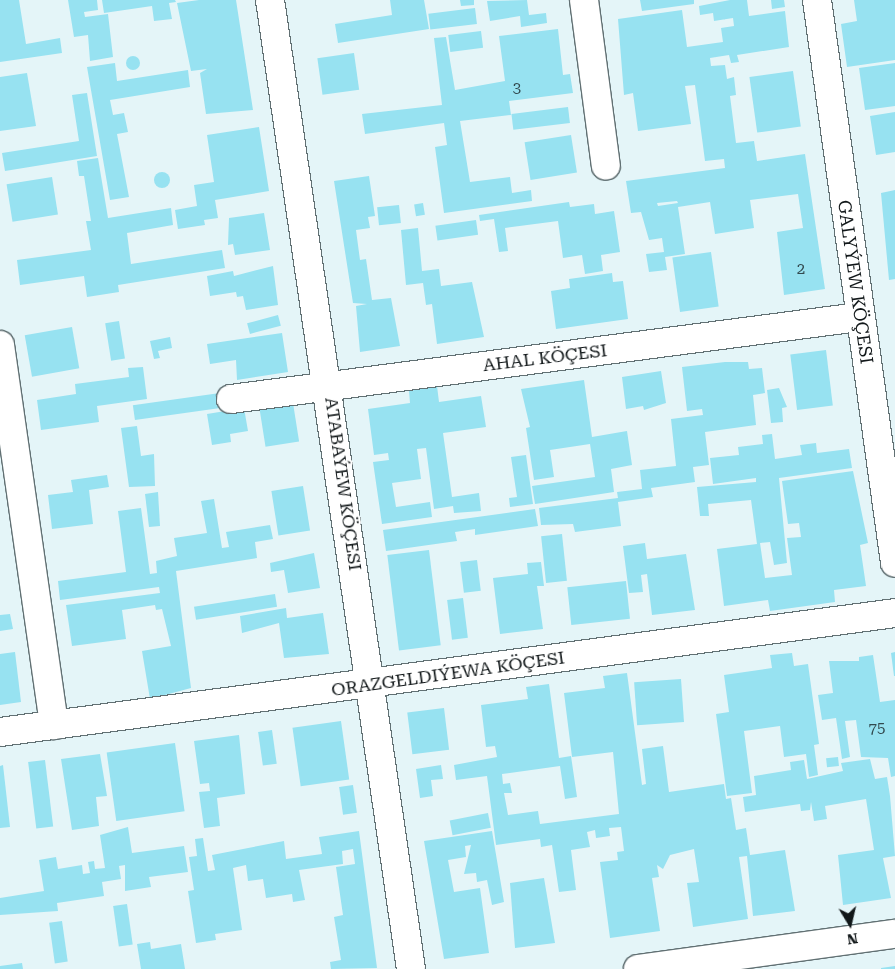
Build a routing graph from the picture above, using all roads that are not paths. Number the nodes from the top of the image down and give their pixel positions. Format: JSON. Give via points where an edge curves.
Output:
{"nodes":[{"id":1,"x":270,"y":0,"type":"edge"},
{"id":2,"x":584,"y":0,"type":"edge"},
{"id":3,"x":817,"y":0,"type":"edge"},
{"id":4,"x":606,"y":166,"type":"dead end"},
{"id":5,"x":859,"y":317,"type":"junction"},
{"id":6,"x":0,"y":345,"type":"edge"},
{"id":7,"x":330,"y":386,"type":"junction"},
{"id":8,"x":231,"y":399,"type":"dead end"},
{"id":9,"x":895,"y":563,"type":"edge"},
{"id":10,"x":895,"y":613,"type":"edge"},
{"id":11,"x":370,"y":685,"type":"junction"},
{"id":12,"x":54,"y":725,"type":"junction"},
{"id":13,"x":0,"y":732,"type":"edge"},
{"id":14,"x":895,"y":934,"type":"edge"},
{"id":15,"x":411,"y":969,"type":"edge"},
{"id":16,"x":638,"y":969,"type":"edge"}],
"edges":[{"from":1,"to":7,"type":"street","name":"ATABAÝEW KÖÇESI"},
{"from":2,"to":4,"type":"street"},
{"from":3,"to":5,"type":"street","name":"GALYÝEW KÖÇESI"},
{"from":5,"to":7,"type":"street","name":"AHAL KÖÇESI"},
{"from":5,"to":9,"type":"street","name":"GALYÝEW KÖÇESI"},
{"from":6,"to":12,"type":"street"},
{"from":7,"to":8,"type":"street","name":"AHAL KÖÇESI"},
{"from":7,"to":11,"type":"street","name":"ATABAÝEW KÖÇESI"},
{"from":10,"to":11,"type":"street","name":"ORAZGELDIÝEWA KÖÇESI"},
{"from":11,"to":12,"type":"street","name":"ORAZGELDIÝEWA KÖÇESI"},
{"from":11,"to":15,"type":"street","name":"ATABAÝEW KÖÇESI"},
{"from":12,"to":13,"type":"street","name":"ORAZGELDIÝEWA KÖÇESI"},
{"from":14,"to":16,"type":"street"}]}
